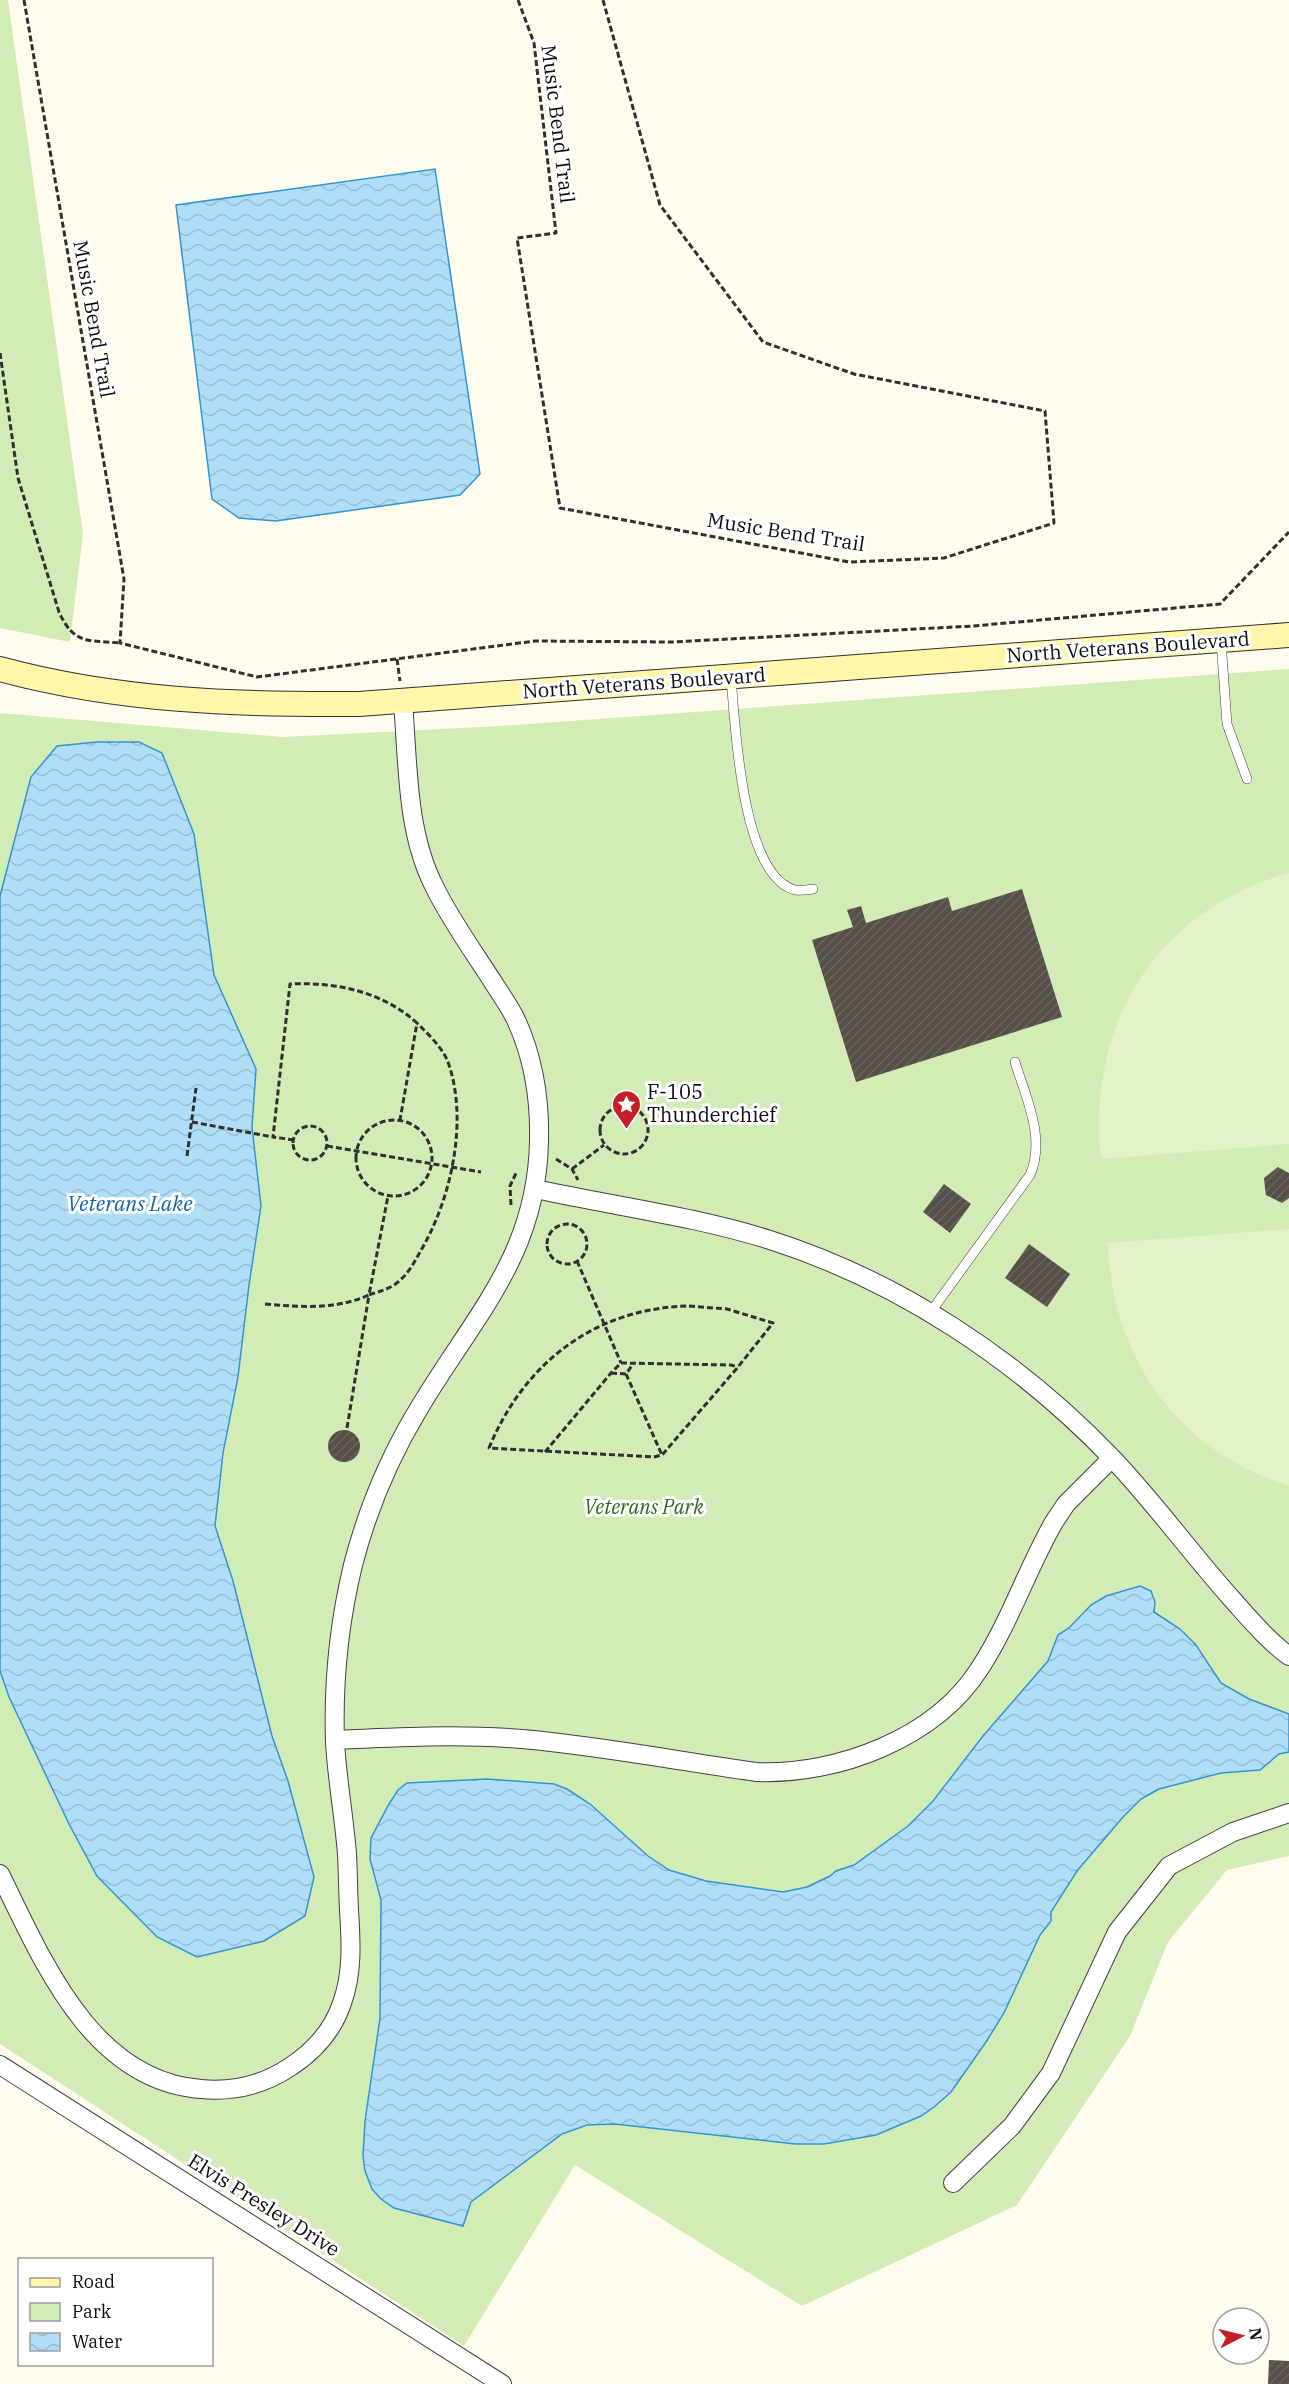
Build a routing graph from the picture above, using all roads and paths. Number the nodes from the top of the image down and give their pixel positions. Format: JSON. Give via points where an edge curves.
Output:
{"nodes":[{"id":1,"x":24,"y":0,"type":"edge"},
{"id":2,"x":518,"y":0,"type":"edge"},
{"id":3,"x":603,"y":0,"type":"edge"},
{"id":4,"x":0,"y":353,"type":"edge"},
{"id":5,"x":1289,"y":532,"type":"edge"},
{"id":6,"x":1289,"y":635,"type":"edge"},
{"id":7,"x":1221,"y":640,"type":"junction"},
{"id":8,"x":120,"y":643,"type":"junction"},
{"id":9,"x":0,"y":669,"type":"edge"},
{"id":10,"x":731,"y":677,"type":"junction"},
{"id":11,"x":403,"y":702,"type":"junction"},
{"id":12,"x":1246,"y":778,"type":"dead end"},
{"id":13,"x":813,"y":889,"type":"dead end"},
{"id":14,"x":417,"y":1023,"type":"junction"},
{"id":15,"x":1015,"y":1062,"type":"dead end"},
{"id":16,"x":196,"y":1088,"type":"dead end"},
{"id":17,"x":400,"y":1120,"type":"junction"},
{"id":18,"x":192,"y":1122,"type":"junction"},
{"id":19,"x":273,"y":1137,"type":"junction"},
{"id":20,"x":294,"y":1140,"type":"junction"},
{"id":21,"x":604,"y":1145,"type":"junction"},
{"id":22,"x":327,"y":1146,"type":"junction"},
{"id":23,"x":356,"y":1151,"type":"junction"},
{"id":24,"x":187,"y":1155,"type":"dead end"},
{"id":25,"x":549,"y":1157,"type":"dead end"},
{"id":26,"x":431,"y":1164,"type":"junction"},
{"id":27,"x":452,"y":1168,"type":"junction"},
{"id":28,"x":572,"y":1169,"type":"junction"},
{"id":29,"x":480,"y":1172,"type":"dead end"},
{"id":30,"x":579,"y":1183,"type":"dead end"},
{"id":31,"x":536,"y":1189,"type":"junction"},
{"id":32,"x":388,"y":1196,"type":"junction"},
{"id":33,"x":577,"y":1261,"type":"junction"},
{"id":34,"x":369,"y":1295,"type":"junction"},
{"id":35,"x":265,"y":1304,"type":"dead end"},
{"id":36,"x":930,"y":1313,"type":"junction"},
{"id":37,"x":604,"y":1324,"type":"junction"},
{"id":38,"x":634,"y":1362,"type":"junction"},
{"id":39,"x":621,"y":1363,"type":"junction"},
{"id":40,"x":738,"y":1367,"type":"junction"},
{"id":41,"x":611,"y":1373,"type":"junction"},
{"id":42,"x":626,"y":1374,"type":"junction"},
{"id":43,"x":347,"y":1428,"type":"dead end"},
{"id":44,"x":545,"y":1452,"type":"junction"},
{"id":45,"x":662,"y":1455,"type":"junction"},
{"id":46,"x":1112,"y":1458,"type":"junction"},
{"id":47,"x":1289,"y":1656,"type":"edge"},
{"id":48,"x":335,"y":1740,"type":"junction"},
{"id":49,"x":1289,"y":1813,"type":"edge"},
{"id":50,"x":0,"y":1874,"type":"edge"},
{"id":51,"x":0,"y":2065,"type":"edge"},
{"id":52,"x":953,"y":2183,"type":"dead end"},
{"id":53,"x":502,"y":2384,"type":"edge"}],
"edges":[{"from":1,"to":8,"type":"path","name":"Music Bend Trail","via":[[124,579]]},
{"from":2,"to":3,"type":"path","name":"Music Bend Trail","via":[[534,43],[556,233],[517,238],[560,508],[849,562],[944,558],[1053,523],[1045,411],[854,374],[763,342],[660,205]]},
{"from":4,"to":8,"type":"path","via":[[18,478],[59,612],[73,635]]},
{"from":5,"to":8,"type":"path","via":[[1220,604],[973,626],[673,642],[536,640],[256,677]]},
{"from":6,"to":7,"type":"street","name":"North Veterans Boulevard"},
{"from":7,"to":10,"type":"street","name":"North Veterans Boulevard"},
{"from":7,"to":12,"type":"lane","via":[[1227,724]]},
{"from":9,"to":11,"type":"street","name":"North Veterans Boulevard","via":[[60,683],[166,699],[291,705]]},
{"from":10,"to":11,"type":"street","name":"North Veterans Boulevard"},
{"from":10,"to":13,"type":"lane","via":[[741,782],[754,835],[773,874],[784,885],[794,890]]},
{"from":11,"to":31,"type":"street","via":[[414,818],[425,865],[440,898],[516,1019],[533,1068],[540,1137]]},
{"from":14,"to":17,"type":"path"},
{"from":14,"to":19,"type":"path","via":[[392,1005],[356,990],[290,984]]},
{"from":14,"to":27,"type":"path","via":[[448,1062],[456,1123]]},
{"from":15,"to":36,"type":"lane","via":[[1038,1144],[1035,1164]]},
{"from":16,"to":18,"type":"path"},
{"from":17,"to":23,"type":"path","via":[[388,1120],[367,1130]]},
{"from":17,"to":26,"type":"path","via":[[422,1132],[429,1143]]},
{"from":18,"to":19,"type":"path"},
{"from":18,"to":24,"type":"path"},
{"from":19,"to":20,"type":"path"},
{"from":20,"to":22,"type":"path","via":[[304,1127],[316,1127],[325,1134]]},
{"from":20,"to":22,"type":"path","via":[[298,1155],[308,1160],[322,1155]]},
{"from":21,"to":21,"type":"path","via":[[618,1153],[640,1148],[648,1134],[641,1112],[627,1105],[605,1114],[599,1129]]},
{"from":21,"to":28,"type":"path"},
{"from":22,"to":23,"type":"path"},
{"from":23,"to":26,"type":"path"},
{"from":23,"to":32,"type":"path","via":[[361,1176],[369,1186]]},
{"from":25,"to":28,"type":"path"},
{"from":26,"to":27,"type":"path"},
{"from":26,"to":32,"type":"path","via":[[425,1180],[416,1189]]},
{"from":27,"to":29,"type":"path"},
{"from":27,"to":34,"type":"path","via":[[442,1207],[414,1263],[393,1286]]},
{"from":28,"to":30,"type":"path"},
{"from":31,"to":36,"type":"street","via":[[768,1239],[840,1267]]},
{"from":31,"to":48,"type":"street","via":[[521,1240],[501,1282],[416,1412],[397,1446],[367,1520],[354,1561],[339,1637]]},
{"from":32,"to":34,"type":"path"},
{"from":33,"to":33,"type":"path","via":[[587,1246],[584,1233],[573,1225],[561,1225],[549,1236],[548,1249],[556,1260],[569,1264]]},
{"from":33,"to":37,"type":"path"},
{"from":34,"to":35,"type":"path","via":[[324,1307]]},
{"from":34,"to":43,"type":"path"},
{"from":36,"to":46,"type":"street","via":[[1042,1392]]},
{"from":37,"to":39,"type":"path"},
{"from":37,"to":40,"type":"path","via":[[646,1310],[689,1306],[727,1309],[773,1323]]},
{"from":37,"to":44,"type":"path","via":[[559,1351],[533,1376],[503,1418],[489,1448]]},
{"from":38,"to":39,"type":"path"},
{"from":38,"to":40,"type":"path"},
{"from":38,"to":42,"type":"path"},
{"from":39,"to":41,"type":"path"},
{"from":40,"to":45,"type":"path"},
{"from":41,"to":42,"type":"path"},
{"from":41,"to":44,"type":"path"},
{"from":42,"to":45,"type":"path"},
{"from":44,"to":45,"type":"path"},
{"from":46,"to":47,"type":"street","via":[[1250,1620]]},
{"from":46,"to":48,"type":"street","via":[[1066,1504],[1054,1522],[978,1671],[930,1722],[884,1747],[833,1763],[777,1773],[520,1739],[448,1736]]},
{"from":48,"to":50,"type":"street","via":[[347,1855],[351,1948],[348,1977],[332,2025],[315,2048],[274,2077],[224,2090],[197,2089],[170,2084],[126,2061],[101,2042],[66,2000]]},
{"from":49,"to":52,"type":"street","via":[[1233,1832],[1169,1866],[1117,1932],[1051,2073],[1012,2126]]},
{"from":51,"to":53,"type":"street","name":"Elvis Presley Drive"}]}
